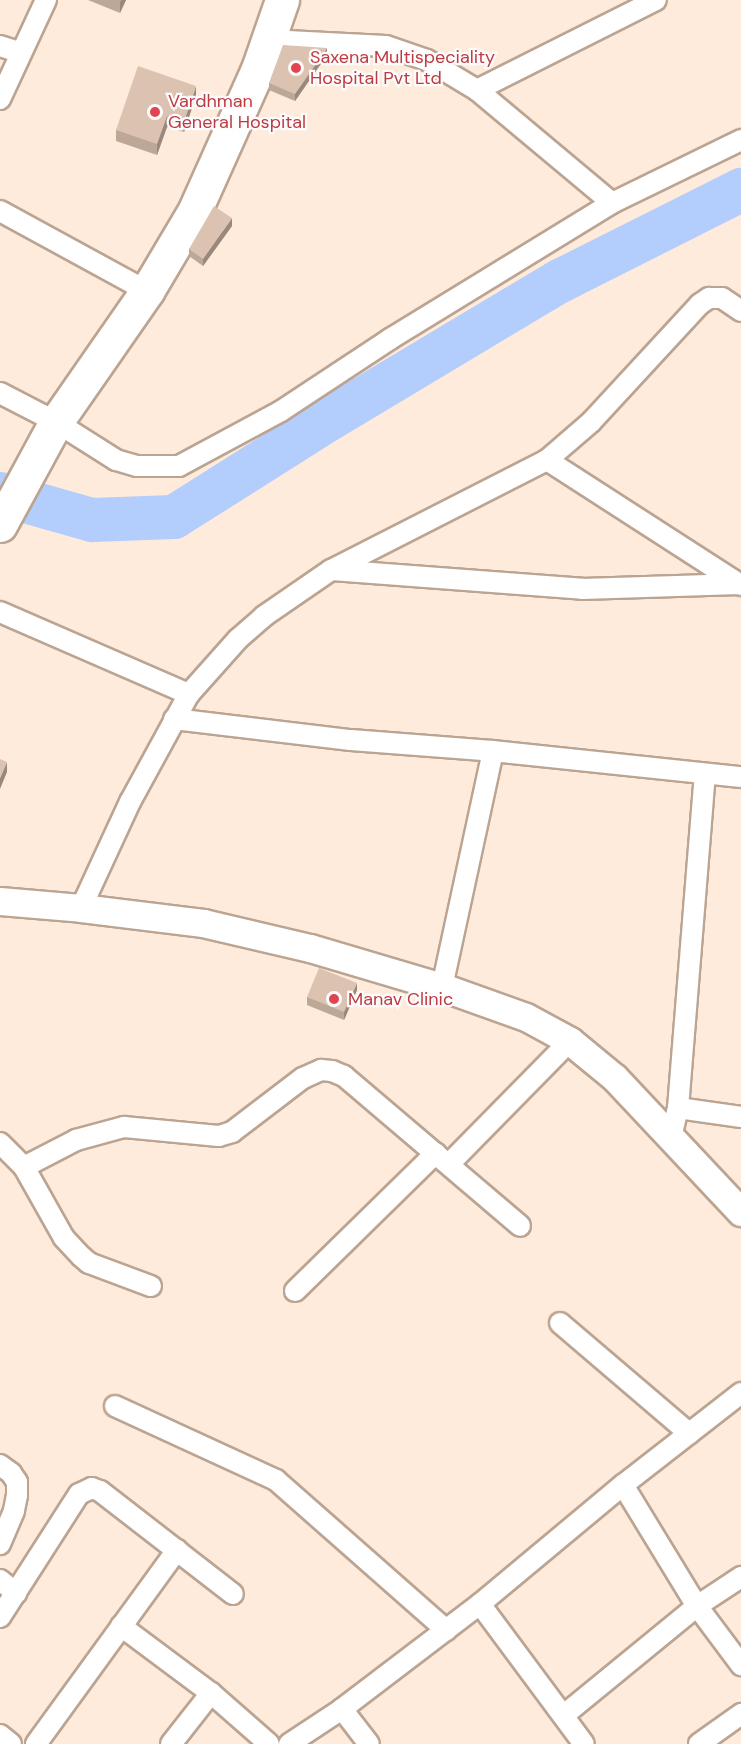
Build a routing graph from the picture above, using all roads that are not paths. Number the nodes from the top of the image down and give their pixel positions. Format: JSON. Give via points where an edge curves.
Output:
{"nodes":[{"id":1,"x":46,"y":0,"type":"edge"},
{"id":2,"x":282,"y":0,"type":"edge"},
{"id":3,"x":657,"y":0,"type":"edge"},
{"id":4,"x":268,"y":40,"type":"junction"},
{"id":5,"x":0,"y":46,"type":"edge"},
{"id":6,"x":21,"y":53,"type":"junction"},
{"id":7,"x":477,"y":90,"type":"junction"},
{"id":8,"x":0,"y":99,"type":"edge"},
{"id":9,"x":741,"y":140,"type":"edge"},
{"id":10,"x":612,"y":203,"type":"junction"},
{"id":11,"x":0,"y":211,"type":"edge"},
{"id":12,"x":147,"y":291,"type":"junction"},
{"id":13,"x":741,"y":311,"type":"edge"},
{"id":14,"x":0,"y":393,"type":"edge"},
{"id":15,"x":49,"y":435,"type":"junction"},
{"id":16,"x":547,"y":460,"type":"junction"},
{"id":17,"x":0,"y":525,"type":"edge"},
{"id":18,"x":331,"y":570,"type":"junction"},
{"id":19,"x":740,"y":584,"type":"edge"},
{"id":20,"x":0,"y":612,"type":"edge"},
{"id":21,"x":189,"y":694,"type":"junction"},
{"id":22,"x":174,"y":719,"type":"junction"},
{"id":23,"x":493,"y":752,"type":"junction"},
{"id":24,"x":705,"y":774,"type":"junction"},
{"id":25,"x":741,"y":777,"type":"edge"},
{"id":26,"x":0,"y":901,"type":"edge"},
{"id":27,"x":81,"y":908,"type":"junction"},
{"id":28,"x":442,"y":987,"type":"junction"},
{"id":29,"x":570,"y":1041,"type":"junction"},
{"id":30,"x":678,"y":1108,"type":"junction"},
{"id":31,"x":741,"y":1117,"type":"edge"},
{"id":32,"x":672,"y":1138,"type":"junction"},
{"id":33,"x":0,"y":1143,"type":"edge"},
{"id":34,"x":442,"y":1159,"type":"junction"},
{"id":35,"x":24,"y":1167,"type":"junction"},
{"id":36,"x":741,"y":1212,"type":"edge"},
{"id":37,"x":520,"y":1226,"type":"dead end"},
{"id":38,"x":151,"y":1286,"type":"dead end"},
{"id":39,"x":295,"y":1291,"type":"dead end"},
{"id":40,"x":560,"y":1323,"type":"dead end"},
{"id":41,"x":741,"y":1393,"type":"edge"},
{"id":42,"x":115,"y":1406,"type":"dead end"},
{"id":43,"x":689,"y":1433,"type":"junction"},
{"id":44,"x":0,"y":1465,"type":"edge"},
{"id":45,"x":623,"y":1485,"type":"junction"},
{"id":46,"x":0,"y":1544,"type":"edge"},
{"id":47,"x":177,"y":1550,"type":"junction"},
{"id":48,"x":741,"y":1577,"type":"edge"},
{"id":49,"x":0,"y":1580,"type":"edge"},
{"id":50,"x":16,"y":1593,"type":"junction"},
{"id":51,"x":233,"y":1594,"type":"dead end"},
{"id":52,"x":480,"y":1604,"type":"junction"},
{"id":53,"x":697,"y":1606,"type":"junction"},
{"id":54,"x":0,"y":1617,"type":"edge"},
{"id":55,"x":121,"y":1626,"type":"junction"},
{"id":56,"x":446,"y":1630,"type":"junction"},
{"id":57,"x":741,"y":1665,"type":"edge"},
{"id":58,"x":211,"y":1693,"type":"junction"},
{"id":59,"x":342,"y":1709,"type":"junction"},
{"id":60,"x":564,"y":1714,"type":"junction"},
{"id":61,"x":741,"y":1714,"type":"edge"},
{"id":62,"x":0,"y":1735,"type":"edge"},
{"id":63,"x":11,"y":1744,"type":"edge"},
{"id":64,"x":36,"y":1744,"type":"edge"},
{"id":65,"x":171,"y":1744,"type":"edge"},
{"id":66,"x":269,"y":1744,"type":"edge"},
{"id":67,"x":289,"y":1744,"type":"edge"},
{"id":68,"x":369,"y":1744,"type":"edge"},
{"id":69,"x":584,"y":1744,"type":"edge"},
{"id":70,"x":699,"y":1744,"type":"edge"}],
"edges":[{"from":1,"to":6,"type":"street"},
{"from":2,"to":4,"type":"highway"},
{"from":3,"to":7,"type":"street"},
{"from":4,"to":7,"type":"street","via":[[386,46],[427,60]]},
{"from":4,"to":12,"type":"highway","via":[[194,212]]},
{"from":5,"to":6,"type":"street"},
{"from":6,"to":8,"type":"street"},
{"from":7,"to":10,"type":"street"},
{"from":9,"to":10,"type":"street"},
{"from":10,"to":15,"type":"street","via":[[281,411],[179,466],[137,466]]},
{"from":11,"to":12,"type":"street"},
{"from":12,"to":15,"type":"highway"},
{"from":13,"to":16,"type":"street","via":[[715,296],[700,304],[591,422]]},
{"from":14,"to":15,"type":"street"},
{"from":15,"to":17,"type":"highway"},
{"from":16,"to":18,"type":"street"},
{"from":16,"to":19,"type":"street"},
{"from":18,"to":19,"type":"street","via":[[582,589]]},
{"from":18,"to":21,"type":"street","via":[[264,616],[214,663]]},
{"from":20,"to":21,"type":"street"},
{"from":21,"to":22,"type":"street"},
{"from":22,"to":23,"type":"street"},
{"from":22,"to":27,"type":"street"},
{"from":23,"to":24,"type":"street"},
{"from":23,"to":28,"type":"street"},
{"from":24,"to":25,"type":"street"},
{"from":24,"to":30,"type":"street"},
{"from":26,"to":27,"type":"street"},
{"from":27,"to":28,"type":"street","via":[[203,923],[310,948]]},
{"from":28,"to":29,"type":"street","via":[[526,1017]]},
{"from":29,"to":32,"type":"street","via":[[615,1078]]},
{"from":29,"to":34,"type":"street"},
{"from":30,"to":31,"type":"street"},
{"from":30,"to":32,"type":"street"},
{"from":32,"to":36,"type":"street"},
{"from":33,"to":35,"type":"street"},
{"from":34,"to":35,"type":"street","via":[[344,1076],[321,1070],[303,1078],[232,1132],[219,1136],[124,1127],[76,1140]]},
{"from":34,"to":37,"type":"street"},
{"from":34,"to":39,"type":"street"},
{"from":35,"to":38,"type":"street","via":[[64,1238],[82,1257]]},
{"from":40,"to":43,"type":"street"},
{"from":41,"to":43,"type":"street"},
{"from":42,"to":56,"type":"street","via":[[276,1480]]},
{"from":43,"to":45,"type":"street"},
{"from":44,"to":46,"type":"street","via":[[17,1482],[14,1511]]},
{"from":45,"to":52,"type":"street"},
{"from":45,"to":53,"type":"street"},
{"from":47,"to":50,"type":"street","via":[[100,1491],[85,1490]]},
{"from":47,"to":51,"type":"street"},
{"from":47,"to":55,"type":"street"},
{"from":48,"to":53,"type":"street"},
{"from":49,"to":50,"type":"street"},
{"from":50,"to":54,"type":"street"},
{"from":52,"to":56,"type":"street"},
{"from":52,"to":60,"type":"street"},
{"from":53,"to":57,"type":"street"},
{"from":53,"to":60,"type":"street"},
{"from":55,"to":58,"type":"street"},
{"from":55,"to":64,"type":"street"},
{"from":56,"to":59,"type":"street"},
{"from":58,"to":65,"type":"street"},
{"from":58,"to":66,"type":"street"},
{"from":59,"to":67,"type":"street"},
{"from":59,"to":68,"type":"street"},
{"from":60,"to":69,"type":"street"},
{"from":61,"to":70,"type":"street"},
{"from":62,"to":63,"type":"street"}]}
